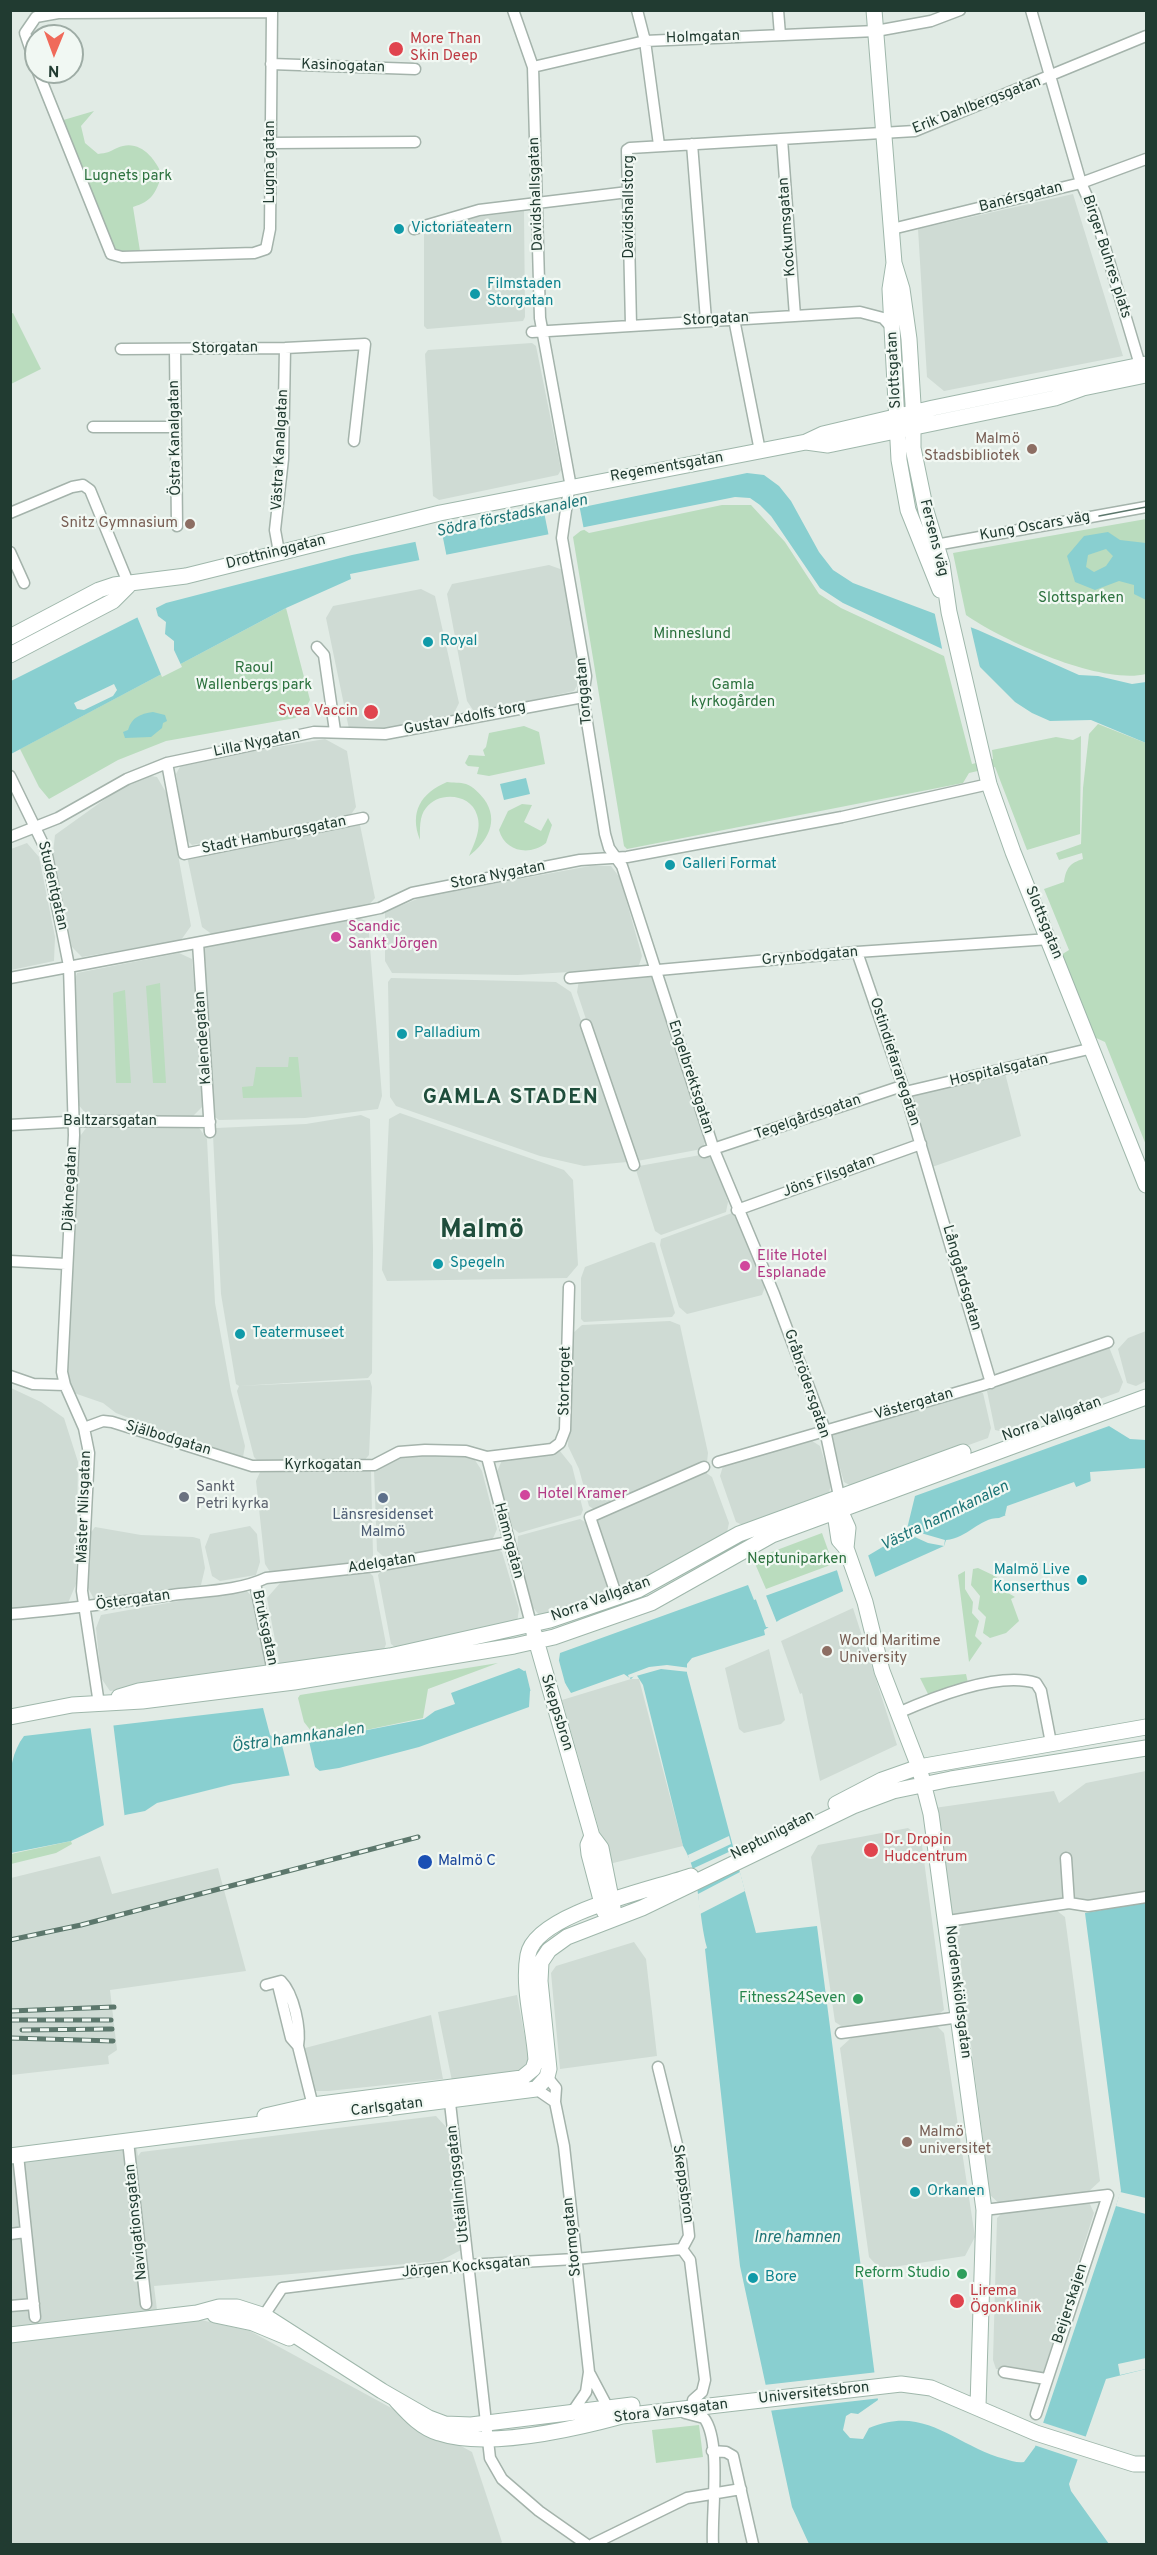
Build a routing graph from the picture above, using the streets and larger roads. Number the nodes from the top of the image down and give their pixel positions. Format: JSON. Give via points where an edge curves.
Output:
{"nodes":[{"id":1,"x":513,"y":10,"type":"edge"},
{"id":2,"x":637,"y":10,"type":"edge"},
{"id":3,"x":778,"y":10,"type":"edge"},
{"id":4,"x":874,"y":10,"type":"edge"},
{"id":5,"x":960,"y":10,"type":"edge"},
{"id":6,"x":1031,"y":10,"type":"edge"},
{"id":7,"x":159,"y":11,"type":"edge"},
{"id":8,"x":173,"y":11,"type":"edge"},
{"id":9,"x":272,"y":11,"type":"edge"},
{"id":10,"x":31,"y":24,"type":"edge"},
{"id":11,"x":876,"y":31,"type":"junction"},
{"id":12,"x":780,"y":35,"type":"junction"},
{"id":13,"x":1146,"y":36,"type":"edge"},
{"id":14,"x":645,"y":41,"type":"junction"},
{"id":15,"x":271,"y":64,"type":"junction"},
{"id":16,"x":533,"y":67,"type":"junction"},
{"id":17,"x":415,"y":69,"type":"dead end"},
{"id":18,"x":1050,"y":78,"type":"junction"},
{"id":19,"x":43,"y":84,"type":"edge"},
{"id":20,"x":885,"y":134,"type":"junction"},
{"id":21,"x":782,"y":139,"type":"junction"},
{"id":22,"x":415,"y":142,"type":"dead end"},
{"id":23,"x":271,"y":143,"type":"junction"},
{"id":24,"x":692,"y":144,"type":"junction"},
{"id":25,"x":659,"y":146,"type":"junction"},
{"id":26,"x":1146,"y":159,"type":"edge"},
{"id":27,"x":1081,"y":183,"type":"junction"},
{"id":28,"x":628,"y":192,"type":"junction"},
{"id":29,"x":537,"y":202,"type":"junction"},
{"id":30,"x":414,"y":229,"type":"dead end"},
{"id":31,"x":892,"y":229,"type":"junction"},
{"id":32,"x":894,"y":263,"type":"junction"},
{"id":33,"x":795,"y":316,"type":"junction"},
{"id":34,"x":734,"y":319,"type":"junction"},
{"id":35,"x":706,"y":320,"type":"junction"},
{"id":36,"x":892,"y":321,"type":"junction"},
{"id":37,"x":631,"y":325,"type":"junction"},
{"id":38,"x":537,"y":332,"type":"junction"},
{"id":39,"x":285,"y":348,"type":"junction"},
{"id":40,"x":121,"y":349,"type":"dead end"},
{"id":41,"x":175,"y":349,"type":"junction"},
{"id":42,"x":1144,"y":368,"type":"edge"},
{"id":43,"x":905,"y":422,"type":"junction"},
{"id":44,"x":93,"y":427,"type":"dead end"},
{"id":45,"x":176,"y":427,"type":"junction"},
{"id":46,"x":354,"y":441,"type":"dead end"},
{"id":47,"x":806,"y":442,"type":"junction"},
{"id":48,"x":760,"y":452,"type":"junction"},
{"id":49,"x":570,"y":486,"type":"junction"},
{"id":50,"x":1146,"y":507,"type":"edge"},
{"id":51,"x":10,"y":513,"type":"edge"},
{"id":52,"x":423,"y":517,"type":"joint"},
{"id":53,"x":177,"y":526,"type":"dead end"},
{"id":54,"x":930,"y":546,"type":"junction"},
{"id":55,"x":10,"y":552,"type":"edge"},
{"id":56,"x":279,"y":552,"type":"junction"},
{"id":57,"x":24,"y":583,"type":"dead end"},
{"id":58,"x":129,"y":585,"type":"junction"},
{"id":59,"x":10,"y":637,"type":"edge"},
{"id":60,"x":317,"y":647,"type":"dead end"},
{"id":61,"x":10,"y":655,"type":"edge"},
{"id":62,"x":962,"y":668,"type":"joint"},
{"id":63,"x":583,"y":697,"type":"junction"},
{"id":64,"x":341,"y":731,"type":"junction"},
{"id":65,"x":167,"y":763,"type":"junction"},
{"id":66,"x":10,"y":776,"type":"edge"},
{"id":67,"x":989,"y":784,"type":"junction"},
{"id":68,"x":363,"y":818,"type":"dead end"},
{"id":69,"x":37,"y":827,"type":"junction"},
{"id":70,"x":10,"y":837,"type":"edge"},
{"id":71,"x":616,"y":857,"type":"junction"},
{"id":72,"x":1050,"y":939,"type":"junction"},
{"id":73,"x":198,"y":943,"type":"junction"},
{"id":74,"x":857,"y":952,"type":"junction"},
{"id":75,"x":69,"y":966,"type":"junction"},
{"id":76,"x":656,"y":971,"type":"junction"},
{"id":77,"x":10,"y":978,"type":"edge"},
{"id":78,"x":570,"y":978,"type":"dead end"},
{"id":79,"x":586,"y":1025,"type":"dead end"},
{"id":80,"x":1093,"y":1048,"type":"junction"},
{"id":81,"x":904,"y":1089,"type":"junction"},
{"id":82,"x":74,"y":1121,"type":"junction"},
{"id":83,"x":10,"y":1125,"type":"edge"},
{"id":84,"x":210,"y":1127,"type":"joint"},
{"id":85,"x":921,"y":1144,"type":"junction"},
{"id":86,"x":709,"y":1151,"type":"junction"},
{"id":87,"x":634,"y":1165,"type":"dead end"},
{"id":88,"x":930,"y":1173,"type":"joint"},
{"id":89,"x":1145,"y":1179,"type":"edge"},
{"id":90,"x":737,"y":1210,"type":"junction"},
{"id":91,"x":10,"y":1261,"type":"edge"},
{"id":92,"x":66,"y":1264,"type":"junction"},
{"id":93,"x":569,"y":1287,"type":"dead end"},
{"id":94,"x":774,"y":1294,"type":"joint"},
{"id":95,"x":1108,"y":1342,"type":"dead end"},
{"id":96,"x":10,"y":1376,"type":"edge"},
{"id":97,"x":991,"y":1383,"type":"junction"},
{"id":98,"x":1146,"y":1386,"type":"edge"},
{"id":99,"x":66,"y":1389,"type":"junction"},
{"id":100,"x":1146,"y":1397,"type":"edge"},
{"id":101,"x":75,"y":1409,"type":"joint"},
{"id":102,"x":84,"y":1428,"type":"junction"},
{"id":103,"x":825,"y":1430,"type":"junction"},
{"id":104,"x":425,"y":1450,"type":"joint"},
{"id":105,"x":487,"y":1457,"type":"junction"},
{"id":106,"x":718,"y":1462,"type":"dead end"},
{"id":107,"x":252,"y":1466,"type":"joint"},
{"id":108,"x":704,"y":1467,"type":"dead end"},
{"id":109,"x":839,"y":1503,"type":"junction"},
{"id":110,"x":509,"y":1542,"type":"junction"},
{"id":111,"x":255,"y":1583,"type":"junction"},
{"id":112,"x":860,"y":1589,"type":"joint"},
{"id":113,"x":617,"y":1597,"type":"junction"},
{"id":114,"x":85,"y":1607,"type":"junction"},
{"id":115,"x":10,"y":1614,"type":"edge"},
{"id":116,"x":531,"y":1624,"type":"junction"},
{"id":117,"x":536,"y":1642,"type":"junction"},
{"id":118,"x":274,"y":1679,"type":"junction"},
{"id":119,"x":99,"y":1704,"type":"junction"},
{"id":120,"x":898,"y":1713,"type":"junction"},
{"id":121,"x":10,"y":1717,"type":"edge"},
{"id":122,"x":1146,"y":1727,"type":"edge"},
{"id":123,"x":1051,"y":1743,"type":"junction"},
{"id":124,"x":1146,"y":1748,"type":"edge"},
{"id":125,"x":919,"y":1767,"type":"junction"},
{"id":126,"x":924,"y":1784,"type":"junction"},
{"id":127,"x":1066,"y":1858,"type":"dead end"},
{"id":128,"x":737,"y":1860,"type":"junction"},
{"id":129,"x":694,"y":1879,"type":"junction"},
{"id":130,"x":1146,"y":1897,"type":"edge"},
{"id":131,"x":606,"y":1902,"type":"junction"},
{"id":132,"x":1069,"y":1903,"type":"junction"},
{"id":133,"x":611,"y":1920,"type":"junction"},
{"id":134,"x":948,"y":1921,"type":"junction"},
{"id":135,"x":266,"y":1985,"type":"dead end"},
{"id":136,"x":278,"y":1985,"type":"dead end"},
{"id":137,"x":960,"y":2017,"type":"junction"},
{"id":138,"x":841,"y":2033,"type":"dead end"},
{"id":139,"x":298,"y":2046,"type":"junction"},
{"id":140,"x":658,"y":2067,"type":"dead end"},
{"id":141,"x":533,"y":2069,"type":"joint"},
{"id":142,"x":541,"y":2084,"type":"junction"},
{"id":143,"x":449,"y":2094,"type":"junction"},
{"id":144,"x":555,"y":2102,"type":"junction"},
{"id":145,"x":314,"y":2110,"type":"junction"},
{"id":146,"x":128,"y":2141,"type":"junction"},
{"id":147,"x":14,"y":2155,"type":"edge"},
{"id":148,"x":984,"y":2210,"type":"junction"},
{"id":149,"x":26,"y":2232,"type":"junction"},
{"id":150,"x":10,"y":2234,"type":"edge"},
{"id":151,"x":682,"y":2249,"type":"junction"},
{"id":152,"x":575,"y":2259,"type":"junction"},
{"id":153,"x":467,"y":2265,"type":"junction"},
{"id":154,"x":34,"y":2304,"type":"junction"},
{"id":155,"x":146,"y":2304,"type":"dead end"},
{"id":156,"x":10,"y":2306,"type":"edge"},
{"id":157,"x":35,"y":2317,"type":"dead end"},
{"id":158,"x":259,"y":2319,"type":"junction"},
{"id":159,"x":10,"y":2335,"type":"edge"},
{"id":160,"x":589,"y":2372,"type":"junction"},
{"id":161,"x":1004,"y":2372,"type":"dead end"},
{"id":162,"x":1046,"y":2379,"type":"junction"},
{"id":163,"x":396,"y":2400,"type":"junction"},
{"id":164,"x":693,"y":2400,"type":"junction"},
{"id":165,"x":742,"y":2402,"type":"junction"},
{"id":166,"x":978,"y":2406,"type":"junction"},
{"id":167,"x":608,"y":2408,"type":"junction"},
{"id":168,"x":573,"y":2411,"type":"junction"},
{"id":169,"x":667,"y":2411,"type":"junction"},
{"id":170,"x":1036,"y":2414,"type":"dead end"},
{"id":171,"x":485,"y":2423,"type":"junction"},
{"id":172,"x":486,"y":2439,"type":"junction"},
{"id":173,"x":712,"y":2451,"type":"junction"},
{"id":174,"x":1146,"y":2453,"type":"edge"},
{"id":175,"x":1125,"y":2460,"type":"junction"},
{"id":176,"x":1146,"y":2464,"type":"edge"},
{"id":177,"x":741,"y":2489,"type":"junction"},
{"id":178,"x":714,"y":2493,"type":"junction"},
{"id":179,"x":586,"y":2544,"type":"edge"},
{"id":180,"x":593,"y":2544,"type":"edge"},
{"id":181,"x":713,"y":2544,"type":"edge"},
{"id":182,"x":753,"y":2544,"type":"edge"}],
"edges":[{"from":1,"to":16,"type":"street","name":"Davidshallsgatan"},
{"from":2,"to":14,"type":"street"},
{"from":3,"to":12,"type":"street"},
{"from":4,"to":11,"type":"street","name":"Fersens väg"},
{"from":5,"to":11,"type":"street","name":"Holmgatan","via":[[931,21]]},
{"from":6,"to":18,"type":"street","name":"Birger Buhres plats"},
{"from":7,"to":8,"type":"street","name":"Lugna gatan"},
{"from":7,"to":10,"type":"street","name":"Lugna gatan","via":[[58,13],[36,17]]},
{"from":8,"to":9,"type":"street","name":"Lugna gatan"},
{"from":9,"to":15,"type":"street","name":"Lugna gatan"},
{"from":11,"to":12,"type":"street","name":"Holmgatan"},
{"from":11,"to":20,"type":"street","name":"Fersens väg"},
{"from":12,"to":14,"type":"street","name":"Holmgatan"},
{"from":13,"to":18,"type":"street","name":"Erik Dahlbergsgatan"},
{"from":14,"to":16,"type":"street","name":"Holmgatan"},
{"from":14,"to":25,"type":"street"},
{"from":15,"to":17,"type":"street","name":"Kasinogatan"},
{"from":15,"to":23,"type":"street","name":"Lugna gatan"},
{"from":16,"to":29,"type":"street","name":"Davidshallsgatan"},
{"from":18,"to":20,"type":"street","name":"Erik Dahlbergsgatan","via":[[915,132]]},
{"from":18,"to":27,"type":"street","name":"Birger Buhres plats"},
{"from":19,"to":23,"type":"street","name":"Lugna gatan","via":[[111,254],[122,257],[262,252],[270,239]]},
{"from":20,"to":21,"type":"street","name":"Erik Dahlbergsgatan"},
{"from":20,"to":31,"type":"street","name":"Fersens väg"},
{"from":21,"to":24,"type":"street","name":"Erik Dahlbergsgatan"},
{"from":21,"to":33,"type":"street","name":"Kockumsgatan"},
{"from":22,"to":23,"type":"street"},
{"from":24,"to":25,"type":"street","name":"Davidshallstorg"},
{"from":24,"to":35,"type":"street"},
{"from":25,"to":28,"type":"street","name":"Davidshallstorg","via":[[627,150]]},
{"from":26,"to":27,"type":"street","name":"Banérsgatan"},
{"from":27,"to":31,"type":"street","name":"Banérsgatan"},
{"from":27,"to":42,"type":"street","name":"Birger Buhres plats","via":[[1095,214]]},
{"from":28,"to":29,"type":"street"},
{"from":28,"to":37,"type":"street","name":"Davidshallstorg"},
{"from":29,"to":30,"type":"street","via":[[479,210]]},
{"from":29,"to":38,"type":"street","name":"Davidshallsgatan"},
{"from":31,"to":32,"type":"street","name":"Fersens väg"},
{"from":32,"to":36,"type":"street","name":"Fersens väg","via":[[890,289]]},
{"from":32,"to":43,"type":"street","name":"Fersens väg","via":[[908,329]]},
{"from":33,"to":34,"type":"street","name":"Storgatan"},
{"from":33,"to":36,"type":"street","name":"Storgatan","via":[[860,312]]},
{"from":34,"to":35,"type":"street","name":"Storgatan"},
{"from":34,"to":48,"type":"street"},
{"from":35,"to":37,"type":"street","name":"Storgatan"},
{"from":36,"to":43,"type":"street","name":"Slottsgatan"},
{"from":37,"to":38,"type":"street","name":"Storgatan"},
{"from":38,"to":49,"type":"street","name":"Davidshallsgatan"},
{"from":39,"to":41,"type":"street","name":"Storgatan"},
{"from":39,"to":46,"type":"street","name":"Storgatan","via":[[365,344]]},
{"from":39,"to":56,"type":"street","name":"Västra Kanalgatan","via":[[283,459],[275,530]]},
{"from":40,"to":41,"type":"street","name":"Storgatan"},
{"from":41,"to":45,"type":"street","name":"Östra Kanalgatan"},
{"from":42,"to":43,"type":"street","name":"Regementsgatan"},
{"from":43,"to":47,"type":"street","name":"Regementsgatan","via":[[873,423],[823,434]]},
{"from":43,"to":47,"type":"street","name":"Regementsgatan","via":[[828,445]]},
{"from":43,"to":54,"type":"street","name":"Fersens väg","via":[[899,460],[908,510]]},
{"from":44,"to":45,"type":"street"},
{"from":45,"to":53,"type":"street","name":"Östra Kanalgatan"},
{"from":47,"to":48,"type":"street","name":"Regementsgatan"},
{"from":48,"to":49,"type":"street","name":"Regementsgatan"},
{"from":49,"to":52,"type":"street","name":"Regementsgatan"},
{"from":49,"to":63,"type":"street","name":"Torggatan","via":[[562,538],[586,676]]},
{"from":50,"to":54,"type":"street","name":"Kung Oscars väg"},
{"from":51,"to":58,"type":"street","via":[[83,485],[90,490]]},
{"from":52,"to":56,"type":"street","name":"Drottninggatan"},
{"from":54,"to":62,"type":"street","name":"Fersens väg"},
{"from":55,"to":57,"type":"street"},
{"from":56,"to":58,"type":"street","name":"Drottninggatan","via":[[186,576]]},
{"from":58,"to":59,"type":"street","name":"Drottninggatan","via":[[99,590]]},
{"from":58,"to":61,"type":"street","via":[[113,601]]},
{"from":60,"to":64,"type":"street","via":[[324,655]]},
{"from":62,"to":67,"type":"street","name":"Slottsgatan"},
{"from":63,"to":64,"type":"street","name":"Gustav Adolfs torg","via":[[385,734]]},
{"from":63,"to":71,"type":"street","name":"Torggatan","via":[[605,834]]},
{"from":64,"to":65,"type":"street","name":"Lilla Nygatan","via":[[314,732]]},
{"from":65,"to":68,"type":"street","name":"Stadt Hamburgsgatan","via":[[184,854]]},
{"from":65,"to":69,"type":"street","name":"Lilla Nygatan","via":[[127,779]]},
{"from":66,"to":69,"type":"street","name":"Studentgatan"},
{"from":67,"to":71,"type":"street","name":"Stora Nygatan","via":[[842,817]]},
{"from":67,"to":72,"type":"street","name":"Slottsgatan"},
{"from":69,"to":70,"type":"street","name":"Lilla Nygatan"},
{"from":69,"to":75,"type":"street","name":"Studentgatan","via":[[46,850]]},
{"from":71,"to":73,"type":"street","name":"Stora Nygatan","via":[[580,860],[412,893],[380,908]]},
{"from":71,"to":76,"type":"street","name":"Engelbrektsgatan"},
{"from":72,"to":74,"type":"street","name":"Grynbodgatan"},
{"from":72,"to":80,"type":"street","name":"Slottsgatan"},
{"from":73,"to":75,"type":"street","name":"Stora Nygatan"},
{"from":73,"to":84,"type":"street","name":"Kalendegatan"},
{"from":74,"to":76,"type":"street","name":"Grynbodgatan"},
{"from":74,"to":81,"type":"street","name":"Ostindiefararegatan"},
{"from":75,"to":77,"type":"street","name":"Stora Nygatan"},
{"from":75,"to":82,"type":"street","name":"Djäknegatan"},
{"from":76,"to":78,"type":"street","name":"Grynbodgatan"},
{"from":76,"to":86,"type":"street","name":"Engelbrektsgatan"},
{"from":79,"to":87,"type":"street"},
{"from":80,"to":81,"type":"street","name":"Hospitalsgatan"},
{"from":80,"to":89,"type":"street","name":"Slottsgatan"},
{"from":81,"to":85,"type":"street","name":"Ostindiefararegatan"},
{"from":81,"to":86,"type":"street","name":"Tegelgårdsgatan"},
{"from":82,"to":83,"type":"street","name":"Baltzarsgatan"},
{"from":82,"to":84,"type":"street","name":"Baltzarsgatan"},
{"from":82,"to":92,"type":"street","name":"Djäknegatan"},
{"from":85,"to":88,"type":"street","name":"Ostindiefararegatan"},
{"from":85,"to":90,"type":"street","name":"Jöns Filsgatan"},
{"from":86,"to":90,"type":"street","name":"Engelbrektsgatan"},
{"from":88,"to":97,"type":"street","name":"Långgårdsgatan"},
{"from":90,"to":94,"type":"street","name":"Engelbrektsgatan"},
{"from":91,"to":92,"type":"street"},
{"from":92,"to":99,"type":"street","name":"Djäknegatan","via":[[62,1358]]},
{"from":93,"to":105,"type":"street","name":"Stortorget","via":[[563,1438],[548,1450]]},
{"from":94,"to":103,"type":"street","name":"Gråbrödersgatan"},
{"from":95,"to":97,"type":"street","name":"Västergatan"},
{"from":96,"to":99,"type":"street"},
{"from":97,"to":103,"type":"street","name":"Västergatan"},
{"from":98,"to":109,"type":"street","name":"Norra Vallgatan"},
{"from":99,"to":101,"type":"street","name":"Djäknegatan"},
{"from":100,"to":109,"type":"street","name":"Norra Vallgatan"},
{"from":101,"to":102,"type":"street","name":"Mäster Nilsgatan"},
{"from":102,"to":107,"type":"street","name":"Själbodgatan","via":[[112,1422]]},
{"from":102,"to":114,"type":"street","name":"Mäster Nilsgatan","via":[[89,1453],[82,1559]]},
{"from":103,"to":106,"type":"street","name":"Västergatan"},
{"from":103,"to":109,"type":"street","name":"Gråbrödersgatan"},
{"from":104,"to":105,"type":"street","name":"Stortorget","via":[[466,1451]]},
{"from":104,"to":107,"type":"street","name":"Kyrkogatan","via":[[399,1452],[374,1465]]},
{"from":105,"to":110,"type":"street","name":"Hamngatan"},
{"from":108,"to":113,"type":"street","via":[[590,1517]]},
{"from":109,"to":112,"type":"street","name":"Gråbrödersgatan","via":[[848,1528],[846,1548]]},
{"from":109,"to":113,"type":"street","name":"Norra Vallgatan","via":[[739,1534],[638,1590]]},
{"from":109,"to":117,"type":"street","name":"Norra Vallgatan","via":[[757,1541],[644,1606]]},
{"from":110,"to":111,"type":"street","name":"Adelgatan","via":[[376,1566],[266,1578]]},
{"from":110,"to":116,"type":"street","name":"Hamngatan"},
{"from":111,"to":114,"type":"street","name":"Östergatan"},
{"from":111,"to":118,"type":"street","name":"Bruksgatan"},
{"from":112,"to":120,"type":"street","name":"Nordenskiöldsgatan"},
{"from":113,"to":116,"type":"street","name":"Norra Vallgatan"},
{"from":114,"to":115,"type":"street","name":"Östergatan"},
{"from":114,"to":119,"type":"street","name":"Mäster Nilsgatan"},
{"from":116,"to":117,"type":"street","name":"Skeppsbron"},
{"from":116,"to":118,"type":"street","name":"Norra Vallgatan"},
{"from":117,"to":118,"type":"street","name":"Norra Vallgatan"},
{"from":117,"to":131,"type":"street","name":"Skeppsbron","via":[[592,1836],[601,1848]]},
{"from":118,"to":119,"type":"street","name":"Norra Vallgatan","via":[[139,1691]]},
{"from":119,"to":121,"type":"street","name":"Norra Vallgatan","via":[[44,1709]]},
{"from":120,"to":123,"type":"street","via":[[990,1682],[1025,1679],[1036,1683],[1041,1691]]},
{"from":120,"to":125,"type":"street","name":"Nordenskiöldsgatan"},
{"from":122,"to":123,"type":"street","name":"Neptunigatan"},
{"from":123,"to":125,"type":"street","name":"Neptunigatan"},
{"from":124,"to":126,"type":"street","name":"Neptunigatan"},
{"from":125,"to":126,"type":"street","name":"Nordenskiöldsgatan"},
{"from":125,"to":128,"type":"street","name":"Neptunigatan","via":[[872,1785]]},
{"from":126,"to":128,"type":"street","name":"Neptunigatan","via":[[853,1806]]},
{"from":126,"to":134,"type":"street","name":"Nordenskiöldsgatan"},
{"from":127,"to":132,"type":"street"},
{"from":128,"to":129,"type":"street","name":"Neptunigatan"},
{"from":129,"to":131,"type":"street","name":"Neptunigatan"},
{"from":129,"to":133,"type":"street","name":"Neptunigatan"},
{"from":130,"to":132,"type":"street","via":[[1088,1906]]},
{"from":131,"to":133,"type":"street","name":"Skeppsbron"},
{"from":131,"to":141,"type":"street","name":"Neptunigatan","via":[[541,1933],[529,1950],[526,1975],[535,2051]]},
{"from":132,"to":134,"type":"street"},
{"from":133,"to":142,"type":"street","name":"Neptunigatan","via":[[567,1937],[543,1957],[540,1981],[548,2049]]},
{"from":134,"to":137,"type":"street","name":"Nordenskiöldsgatan"},
{"from":135,"to":139,"type":"street","via":[[281,1981],[285,1985],[300,2035]]},
{"from":136,"to":139,"type":"street","via":[[291,2038]]},
{"from":137,"to":138,"type":"street"},
{"from":137,"to":148,"type":"street","name":"Nordenskiöldsgatan"},
{"from":139,"to":145,"type":"street"},
{"from":140,"to":151,"type":"street","name":"Skeppsbron","via":[[681,2161],[689,2236]]},
{"from":141,"to":143,"type":"street","name":"Carlsgatan","via":[[522,2078]]},
{"from":142,"to":143,"type":"street","name":"Carlsgatan"},
{"from":142,"to":144,"type":"street"},
{"from":142,"to":144,"type":"street","name":"Stormgatan","via":[[556,2088]]},
{"from":143,"to":145,"type":"street","name":"Carlsgatan"},
{"from":143,"to":153,"type":"street","name":"Utställningsgatan"},
{"from":144,"to":152,"type":"street","name":"Stormgatan","via":[[564,2146]]},
{"from":145,"to":146,"type":"street","name":"Carlsgatan","via":[[231,2127]]},
{"from":146,"to":147,"type":"street","name":"Carlsgatan"},
{"from":146,"to":155,"type":"street","name":"Navigationsgatan"},
{"from":147,"to":149,"type":"street"},
{"from":148,"to":162,"type":"street","name":"Beijerskajen","via":[[1108,2195]]},
{"from":148,"to":166,"type":"street","name":"Nordenskiöldsgatan"},
{"from":149,"to":150,"type":"street"},
{"from":149,"to":154,"type":"street"},
{"from":151,"to":152,"type":"street","name":"Jörgen Kocksgatan"},
{"from":151,"to":164,"type":"street","via":[[690,2260],[705,2380],[702,2392]]},
{"from":152,"to":153,"type":"street","name":"Jörgen Kocksgatan"},
{"from":152,"to":160,"type":"street","name":"Stormgatan"},
{"from":153,"to":158,"type":"street","name":"Jörgen Kocksgatan","via":[[282,2288]]},
{"from":153,"to":171,"type":"street","name":"Utställningsgatan"},
{"from":154,"to":156,"type":"street"},
{"from":154,"to":157,"type":"street"},
{"from":158,"to":159,"type":"street","via":[[237,2307],[219,2307],[197,2313]]},
{"from":158,"to":163,"type":"street"},
{"from":160,"to":167,"type":"street","name":"Stormgatan"},
{"from":160,"to":168,"type":"street","name":"Stormgatan","via":[[586,2392]]},
{"from":161,"to":162,"type":"street"},
{"from":162,"to":170,"type":"street","name":"Beijerskajen"},
{"from":163,"to":171,"type":"street","name":"Stora Varvsgatan","via":[[438,2422]]},
{"from":163,"to":172,"type":"street","name":"Stora Varvsgatan","via":[[420,2424],[438,2433]]},
{"from":164,"to":165,"type":"street","name":"Stora Varvsgatan","via":[[723,2397]]},
{"from":164,"to":167,"type":"street","name":"Stora Varvsgatan"},
{"from":165,"to":166,"type":"street","name":"Universitetsbron","via":[[884,2386],[931,2388]]},
{"from":165,"to":169,"type":"street","name":"Stora Varvsgatan"},
{"from":166,"to":175,"type":"street","via":[[1036,2433]]},
{"from":167,"to":168,"type":"street","name":"Stora Varvsgatan"},
{"from":168,"to":171,"type":"street","name":"Stora Varvsgatan"},
{"from":169,"to":172,"type":"street","name":"Stora Varvsgatan"},
{"from":169,"to":173,"type":"street","via":[[704,2418]]},
{"from":171,"to":172,"type":"street","name":"Utställningsgatan"},
{"from":172,"to":179,"type":"street","name":"Utställningsgatan","via":[[490,2458],[502,2479]]},
{"from":173,"to":177,"type":"street","via":[[733,2456]]},
{"from":173,"to":178,"type":"street"},
{"from":174,"to":175,"type":"street"},
{"from":175,"to":176,"type":"street"},
{"from":177,"to":178,"type":"street"},
{"from":177,"to":182,"type":"street"},
{"from":178,"to":180,"type":"street","via":[[687,2498]]},
{"from":178,"to":181,"type":"street"}]}
